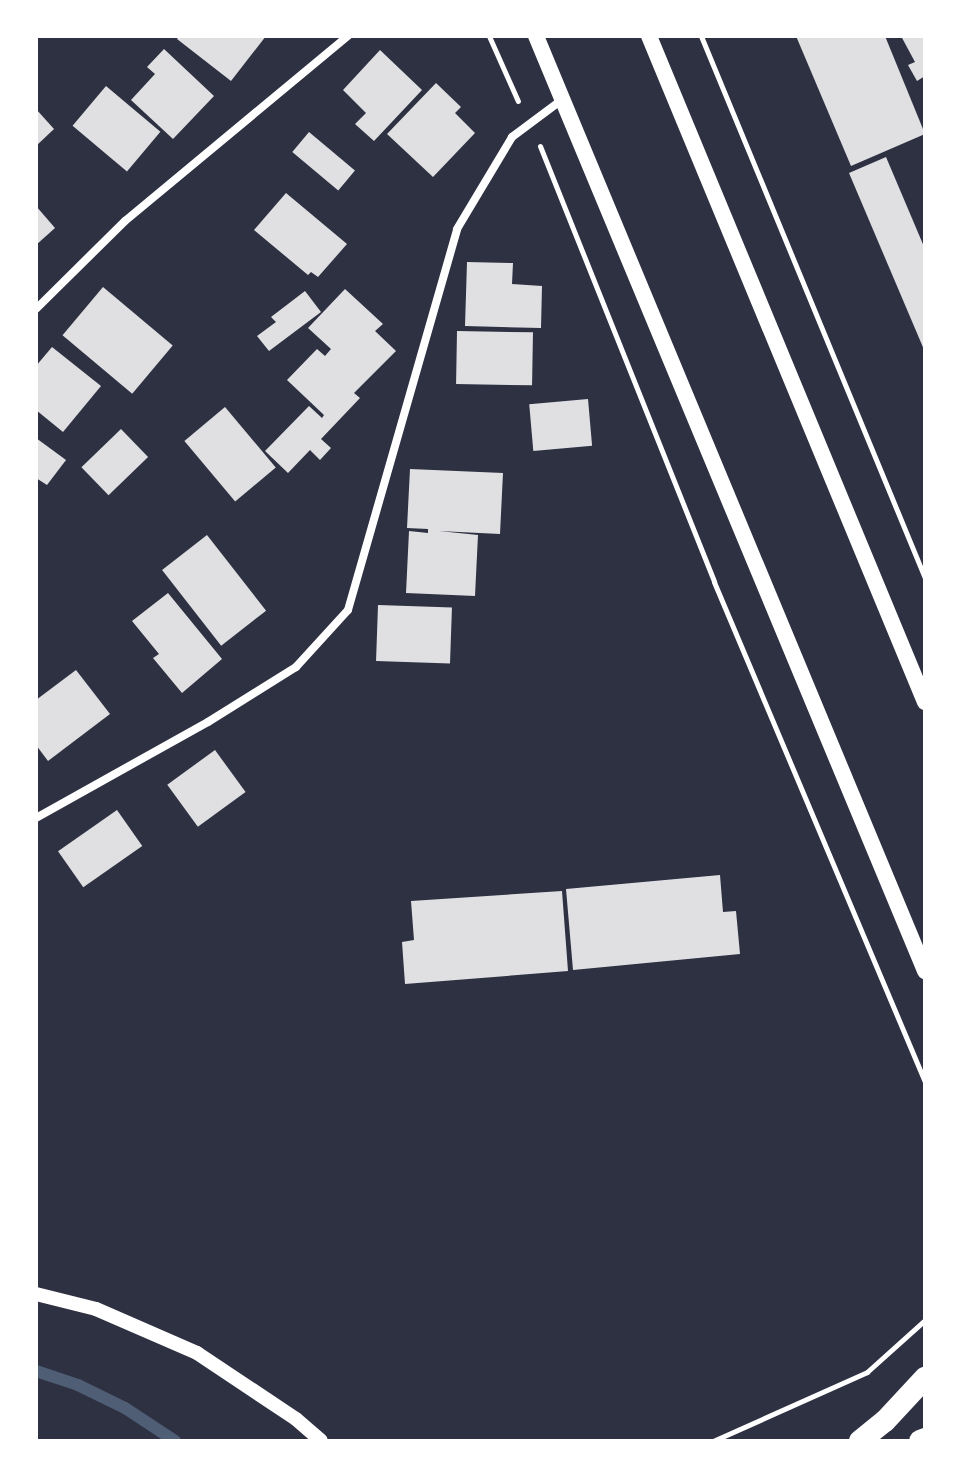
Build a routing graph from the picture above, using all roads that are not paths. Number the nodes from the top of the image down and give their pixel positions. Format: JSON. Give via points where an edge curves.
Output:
{"nodes":[{"id":1,"x":348,"y":36,"type":"edge"},
{"id":2,"x":536,"y":36,"type":"edge"},
{"id":3,"x":649,"y":36,"type":"edge"},
{"id":4,"x":563,"y":99,"type":"junction"},
{"id":5,"x":36,"y":309,"type":"edge"},
{"id":6,"x":925,"y":702,"type":"edge"},
{"id":7,"x":36,"y":818,"type":"edge"},
{"id":8,"x":925,"y":971,"type":"edge"},
{"id":9,"x":36,"y":1294,"type":"edge"},
{"id":10,"x":925,"y":1378,"type":"edge"},
{"id":11,"x":321,"y":1441,"type":"edge"},
{"id":12,"x":860,"y":1441,"type":"edge"}],
"edges":[{"from":1,"to":5,"type":"street","via":[[125,221]]},
{"from":2,"to":4,"type":"main road"},
{"from":3,"to":6,"type":"main road"},
{"from":4,"to":7,"type":"street","via":[[512,137],[457,229],[348,610],[296,667]]},
{"from":4,"to":8,"type":"main road"},
{"from":9,"to":11,"type":"street","via":[[96,1309],[197,1353]]},
{"from":10,"to":12,"type":"highway"}]}
